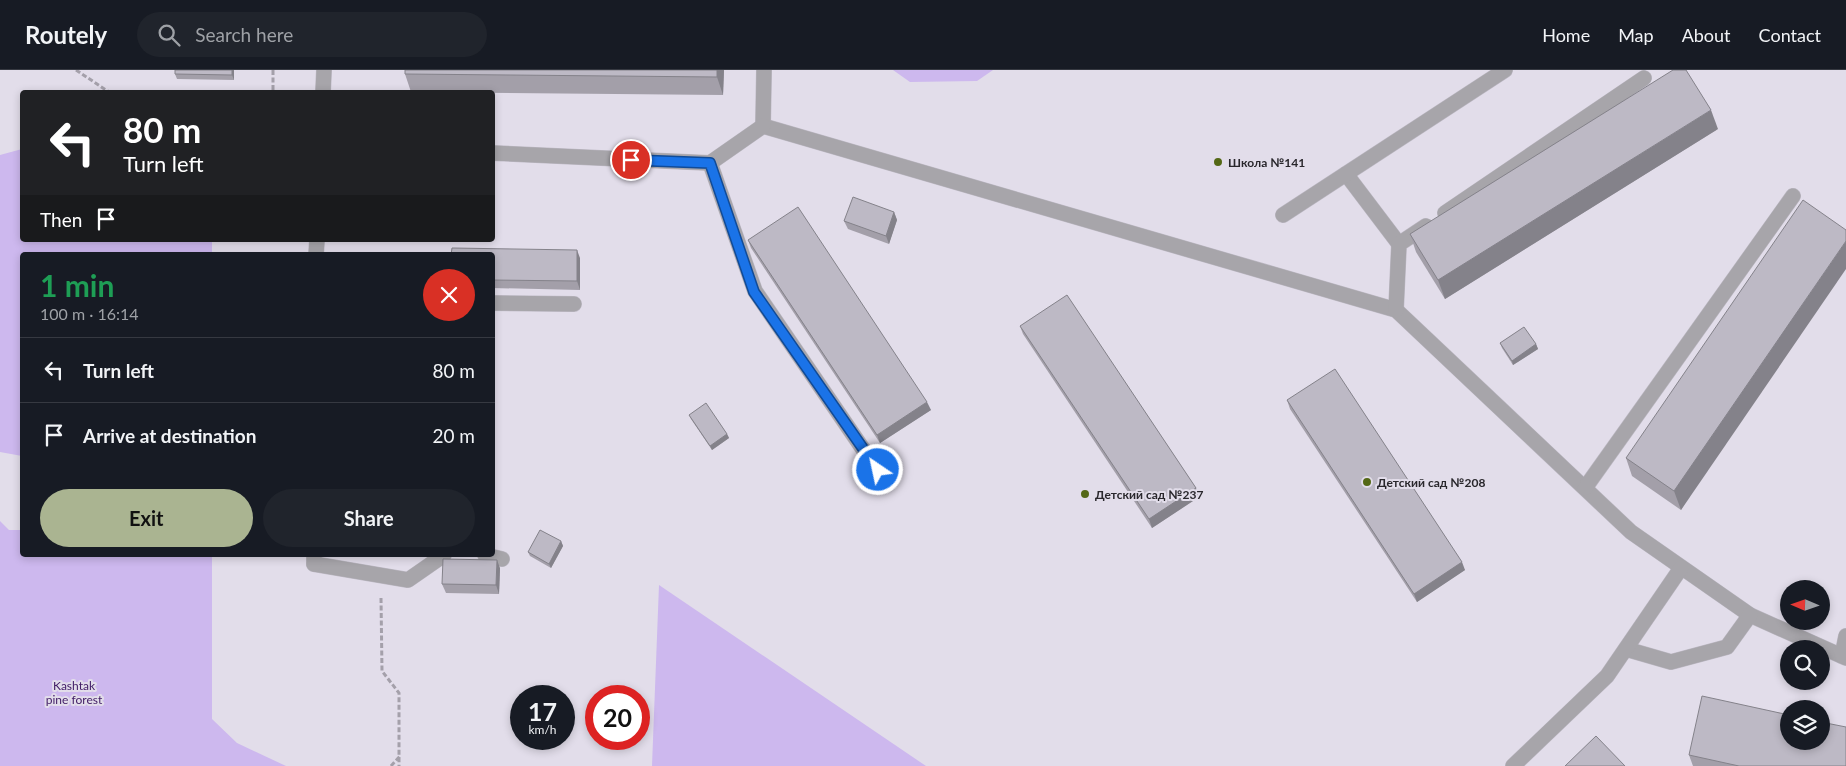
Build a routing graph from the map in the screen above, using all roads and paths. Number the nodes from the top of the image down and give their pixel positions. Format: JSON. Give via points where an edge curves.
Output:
{"nodes":[{"id":1,"x":76,"y":70,"type":"edge"},
{"id":2,"x":272,"y":70,"type":"edge"},
{"id":3,"x":324,"y":70,"type":"edge"},
{"id":4,"x":764,"y":70,"type":"edge"},
{"id":5,"x":1505,"y":70,"type":"edge"},
{"id":6,"x":1644,"y":78,"type":"dead end"},
{"id":7,"x":106,"y":90,"type":"edge"},
{"id":8,"x":273,"y":90,"type":"edge"},
{"id":9,"x":323,"y":90,"type":"edge"},
{"id":10,"x":763,"y":126,"type":"junction"},
{"id":11,"x":495,"y":153,"type":"edge"},
{"id":12,"x":710,"y":163,"type":"junction"},
{"id":13,"x":1346,"y":174,"type":"junction"},
{"id":14,"x":1793,"y":196,"type":"dead end"},
{"id":15,"x":1282,"y":215,"type":"dead end"},
{"id":16,"x":1399,"y":244,"type":"junction"},
{"id":17,"x":495,"y":303,"type":"edge"},
{"id":18,"x":574,"y":304,"type":"dead end"},
{"id":19,"x":1396,"y":310,"type":"junction"},
{"id":20,"x":878,"y":470,"type":"dead end"},
{"id":21,"x":1585,"y":488,"type":"junction"},
{"id":22,"x":441,"y":557,"type":"edge"},
{"id":23,"x":495,"y":557,"type":"edge"},
{"id":24,"x":502,"y":558,"type":"dead end"},
{"id":25,"x":314,"y":559,"type":"edge"},
{"id":26,"x":1681,"y":568,"type":"junction"},
{"id":27,"x":381,"y":575,"type":"junction"},
{"id":28,"x":1750,"y":615,"type":"junction"},
{"id":29,"x":1846,"y":636,"type":"edge"},
{"id":30,"x":1626,"y":648,"type":"junction"},
{"id":31,"x":1844,"y":657,"type":"edge"},
{"id":32,"x":400,"y":756,"type":"junction"},
{"id":33,"x":391,"y":766,"type":"edge"},
{"id":34,"x":399,"y":766,"type":"edge"},
{"id":35,"x":1513,"y":766,"type":"edge"}],
"edges":[{"from":1,"to":7,"type":"path"},
{"from":2,"to":8,"type":"path"},
{"from":3,"to":9,"type":"street"},
{"from":4,"to":10,"type":"street"},
{"from":5,"to":13,"type":"street"},
{"from":6,"to":16,"type":"street"},
{"from":10,"to":12,"type":"street"},
{"from":10,"to":19,"type":"street"},
{"from":11,"to":12,"type":"street"},
{"from":12,"to":20,"type":"street","via":[[754,292]]},
{"from":13,"to":15,"type":"street"},
{"from":13,"to":16,"type":"street"},
{"from":14,"to":21,"type":"street"},
{"from":16,"to":19,"type":"street"},
{"from":17,"to":18,"type":"street"},
{"from":19,"to":21,"type":"street"},
{"from":21,"to":26,"type":"street","via":[[1631,532]]},
{"from":22,"to":27,"type":"street","via":[[408,580]]},
{"from":23,"to":24,"type":"street"},
{"from":25,"to":27,"type":"street"},
{"from":26,"to":28,"type":"street"},
{"from":26,"to":30,"type":"street"},
{"from":27,"to":32,"type":"path","via":[[382,672],[399,693]]},
{"from":28,"to":30,"type":"street","via":[[1727,647],[1690,657],[1671,662]]},
{"from":28,"to":31,"type":"street"},
{"from":29,"to":31,"type":"street"},
{"from":30,"to":35,"type":"street","via":[[1607,676]]},
{"from":32,"to":33,"type":"path"},
{"from":32,"to":34,"type":"path"}]}
